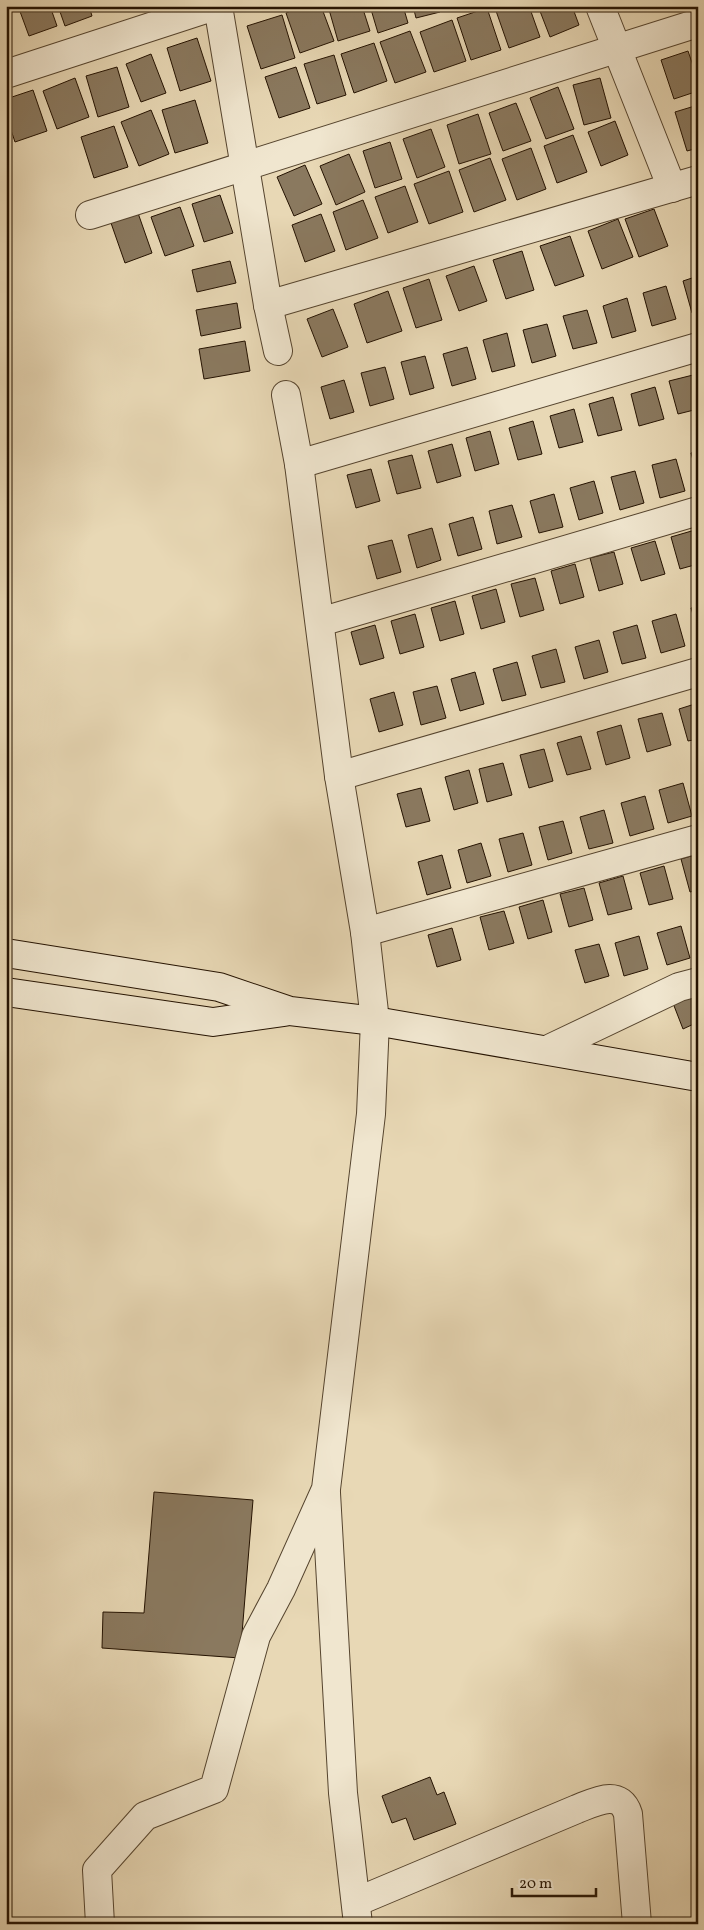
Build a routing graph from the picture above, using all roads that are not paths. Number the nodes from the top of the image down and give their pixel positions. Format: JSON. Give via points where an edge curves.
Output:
{"nodes":[{"id":1,"x":217,"y":6,"type":"edge"},
{"id":2,"x":600,"y":6,"type":"edge"},
{"id":3,"x":698,"y":23,"type":"edge"},
{"id":4,"x":617,"y":48,"type":"junction"},
{"id":5,"x":6,"y":74,"type":"edge"},
{"id":6,"x":244,"y":165,"type":"junction"},
{"id":7,"x":698,"y":180,"type":"edge"},
{"id":8,"x":672,"y":188,"type":"junction"},
{"id":9,"x":90,"y":215,"type":"dead end"},
{"id":10,"x":268,"y":305,"type":"junction"},
{"id":11,"x":698,"y":347,"type":"edge"},
{"id":12,"x":278,"y":350,"type":"dead end"},
{"id":13,"x":286,"y":395,"type":"dead end"},
{"id":14,"x":299,"y":464,"type":"junction"},
{"id":15,"x":698,"y":511,"type":"edge"},
{"id":16,"x":320,"y":622,"type":"junction"},
{"id":17,"x":698,"y":672,"type":"edge"},
{"id":18,"x":339,"y":776,"type":"junction"},
{"id":19,"x":698,"y":839,"type":"edge"},
{"id":20,"x":365,"y":932,"type":"junction"},
{"id":21,"x":6,"y":953,"type":"edge"},
{"id":22,"x":698,"y":982,"type":"edge"},
{"id":23,"x":6,"y":992,"type":"edge"},
{"id":24,"x":290,"y":1011,"type":"junction"},
{"id":25,"x":375,"y":1021,"type":"junction"},
{"id":26,"x":549,"y":1049,"type":"junction"},
{"id":27,"x":698,"y":1077,"type":"edge"},
{"id":28,"x":326,"y":1490,"type":"junction"},
{"id":29,"x":357,"y":1913,"type":"edge"},
{"id":30,"x":100,"y":1924,"type":"edge"},
{"id":31,"x":638,"y":1924,"type":"edge"}],
"edges":[{"from":1,"to":5,"type":"street"},
{"from":1,"to":6,"type":"street"},
{"from":2,"to":4,"type":"street"},
{"from":3,"to":4,"type":"street"},
{"from":4,"to":6,"type":"street"},
{"from":4,"to":8,"type":"street"},
{"from":6,"to":9,"type":"street"},
{"from":6,"to":10,"type":"street"},
{"from":7,"to":8,"type":"street"},
{"from":8,"to":10,"type":"street"},
{"from":10,"to":12,"type":"street"},
{"from":11,"to":14,"type":"street"},
{"from":13,"to":14,"type":"street"},
{"from":14,"to":16,"type":"street"},
{"from":15,"to":16,"type":"street"},
{"from":16,"to":18,"type":"street"},
{"from":17,"to":18,"type":"street"},
{"from":18,"to":20,"type":"street"},
{"from":19,"to":20,"type":"street"},
{"from":20,"to":25,"type":"street"},
{"from":21,"to":24,"type":"street","via":[[219,987]]},
{"from":22,"to":26,"type":"street","via":[[679,986]]},
{"from":23,"to":24,"type":"street","via":[[213,1022]]},
{"from":24,"to":25,"type":"street"},
{"from":25,"to":26,"type":"street"},
{"from":25,"to":28,"type":"street","via":[[371,1114]]},
{"from":26,"to":27,"type":"street"},
{"from":28,"to":29,"type":"street","via":[[343,1793]]},
{"from":28,"to":30,"type":"street","via":[[256,1636],[214,1789],[145,1816],[97,1870]]},
{"from":29,"to":31,"type":"street","via":[[577,1809],[605,1798],[616,1798],[624,1803],[628,1814]]}]}
